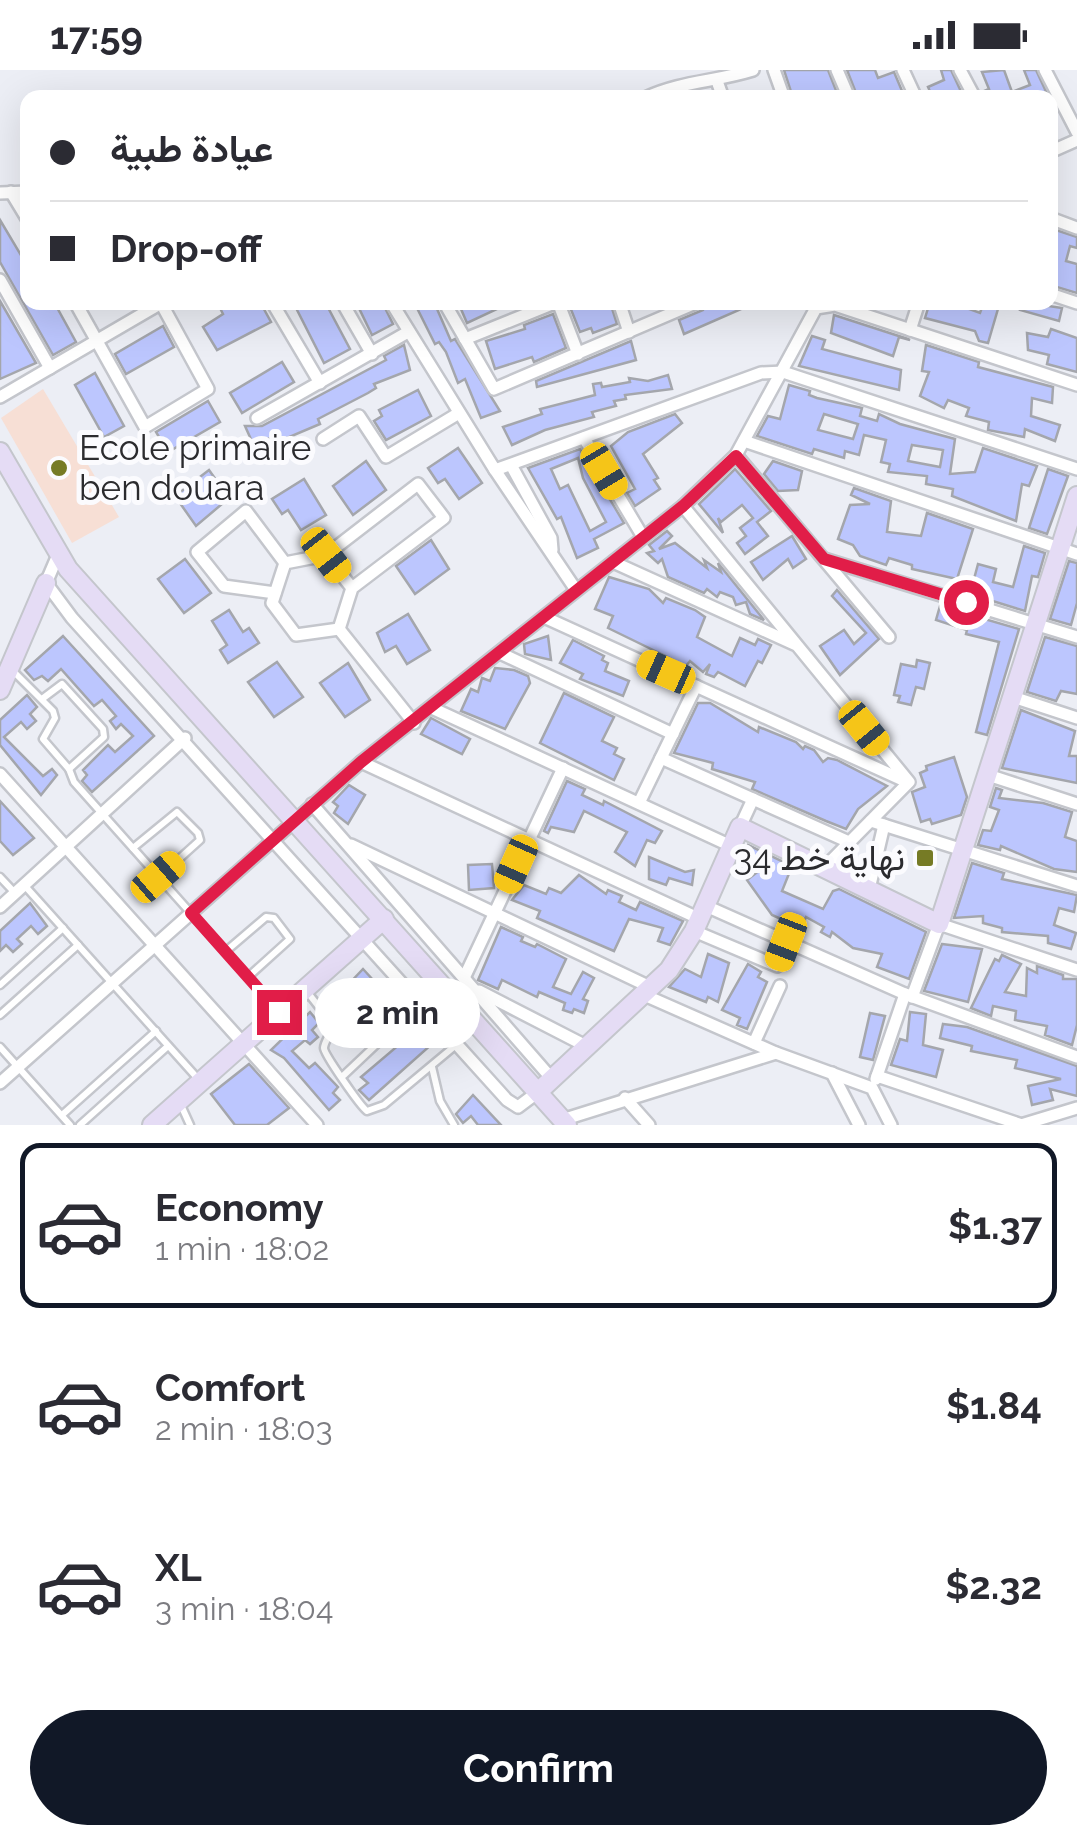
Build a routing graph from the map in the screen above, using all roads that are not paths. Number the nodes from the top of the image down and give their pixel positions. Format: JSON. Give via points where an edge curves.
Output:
{"nodes":[{"id":1,"x":752,"y":70,"type":"edge"},
{"id":2,"x":717,"y":81,"type":"junction"},
{"id":3,"x":662,"y":90,"type":"edge"},
{"id":4,"x":721,"y":90,"type":"edge"},
{"id":5,"x":1058,"y":95,"type":"edge"},
{"id":6,"x":1077,"y":132,"type":"edge"},
{"id":7,"x":0,"y":280,"type":"edge"},
{"id":8,"x":80,"y":310,"type":"edge"},
{"id":9,"x":139,"y":310,"type":"edge"},
{"id":10,"x":166,"y":310,"type":"edge"},
{"id":11,"x":277,"y":310,"type":"edge"},
{"id":12,"x":347,"y":310,"type":"edge"},
{"id":13,"x":396,"y":310,"type":"edge"},
{"id":14,"x":448,"y":310,"type":"edge"},
{"id":15,"x":538,"y":310,"type":"edge"},
{"id":16,"x":561,"y":310,"type":"edge"},
{"id":17,"x":621,"y":310,"type":"edge"},
{"id":18,"x":680,"y":310,"type":"edge"},
{"id":19,"x":814,"y":310,"type":"edge"},
{"id":20,"x":849,"y":310,"type":"edge"},
{"id":21,"x":916,"y":310,"type":"edge"},
{"id":22,"x":910,"y":330,"type":"junction"},
{"id":23,"x":408,"y":332,"type":"junction"},
{"id":24,"x":629,"y":332,"type":"junction"},
{"id":25,"x":97,"y":340,"type":"junction"},
{"id":26,"x":465,"y":340,"type":"junction"},
{"id":27,"x":372,"y":354,"type":"junction"},
{"id":28,"x":578,"y":354,"type":"junction"},
{"id":29,"x":50,"y":368,"type":"junction"},
{"id":30,"x":783,"y":372,"type":"junction"},
{"id":31,"x":320,"y":383,"type":"junction"},
{"id":32,"x":1077,"y":385,"type":"edge"},
{"id":33,"x":0,"y":397,"type":"edge"},
{"id":34,"x":459,"y":413,"type":"junction"},
{"id":35,"x":258,"y":418,"type":"dead end"},
{"id":36,"x":584,"y":438,"type":"junction"},
{"id":37,"x":322,"y":439,"type":"dead end"},
{"id":38,"x":744,"y":441,"type":"junction"},
{"id":39,"x":0,"y":452,"type":"edge"},
{"id":40,"x":736,"y":456,"type":"junction"},
{"id":41,"x":510,"y":465,"type":"junction"},
{"id":42,"x":1077,"y":469,"type":"edge"},
{"id":43,"x":495,"y":470,"type":"junction"},
{"id":44,"x":1077,"y":496,"type":"edge"},
{"id":45,"x":683,"y":506,"type":"junction"},
{"id":46,"x":644,"y":537,"type":"junction"},
{"id":47,"x":1069,"y":551,"type":"edge"},
{"id":48,"x":58,"y":555,"type":"junction"},
{"id":49,"x":326,"y":555,"type":"junction"},
{"id":50,"x":553,"y":556,"type":"junction"},
{"id":51,"x":824,"y":559,"type":"junction"},
{"id":52,"x":285,"y":562,"type":"junction"},
{"id":53,"x":612,"y":562,"type":"junction"},
{"id":54,"x":46,"y":583,"type":"junction"},
{"id":55,"x":352,"y":588,"type":"junction"},
{"id":56,"x":576,"y":590,"type":"junction"},
{"id":57,"x":276,"y":593,"type":"junction"},
{"id":58,"x":544,"y":616,"type":"junction"},
{"id":59,"x":1036,"y":624,"type":"junction"},
{"id":60,"x":339,"y":629,"type":"junction"},
{"id":61,"x":889,"y":637,"type":"dead end"},
{"id":62,"x":1077,"y":637,"type":"edge"},
{"id":63,"x":798,"y":646,"type":"junction"},
{"id":64,"x":500,"y":653,"type":"junction"},
{"id":65,"x":10,"y":668,"type":"junction"},
{"id":66,"x":696,"y":686,"type":"junction"},
{"id":67,"x":0,"y":690,"type":"edge"},
{"id":68,"x":1013,"y":697,"type":"junction"},
{"id":69,"x":42,"y":700,"type":"junction"},
{"id":70,"x":434,"y":709,"type":"junction"},
{"id":71,"x":1077,"y":718,"type":"edge"},
{"id":72,"x":414,"y":724,"type":"junction"},
{"id":73,"x":673,"y":734,"type":"junction"},
{"id":74,"x":185,"y":738,"type":"junction"},
{"id":75,"x":661,"y":758,"type":"junction"},
{"id":76,"x":361,"y":762,"type":"junction"},
{"id":77,"x":69,"y":768,"type":"junction"},
{"id":78,"x":563,"y":768,"type":"junction"},
{"id":79,"x":0,"y":774,"type":"edge"},
{"id":80,"x":988,"y":775,"type":"junction"},
{"id":81,"x":909,"y":782,"type":"junction"},
{"id":82,"x":753,"y":799,"type":"junction"},
{"id":83,"x":640,"y":803,"type":"junction"},
{"id":84,"x":312,"y":804,"type":"junction"},
{"id":85,"x":1077,"y":804,"type":"edge"},
{"id":86,"x":102,"y":813,"type":"junction"},
{"id":87,"x":294,"y":819,"type":"junction"},
{"id":88,"x":877,"y":823,"type":"junction"},
{"id":89,"x":740,"y":826,"type":"junction"},
{"id":90,"x":273,"y":839,"type":"junction"},
{"id":91,"x":528,"y":840,"type":"junction"},
{"id":92,"x":344,"y":841,"type":"junction"},
{"id":93,"x":849,"y":842,"type":"junction"},
{"id":94,"x":732,"y":846,"type":"junction"},
{"id":95,"x":66,"y":847,"type":"junction"},
{"id":96,"x":133,"y":848,"type":"junction"},
{"id":97,"x":964,"y":850,"type":"junction"},
{"id":98,"x":824,"y":868,"type":"junction"},
{"id":99,"x":0,"y":877,"type":"edge"},
{"id":100,"x":158,"y":877,"type":"junction"},
{"id":101,"x":1077,"y":886,"type":"edge"},
{"id":102,"x":19,"y":889,"type":"junction"},
{"id":103,"x":869,"y":890,"type":"junction"},
{"id":104,"x":0,"y":907,"type":"edge"},
{"id":105,"x":191,"y":913,"type":"junction"},
{"id":106,"x":494,"y":913,"type":"junction"},
{"id":107,"x":384,"y":919,"type":"junction"},
{"id":108,"x":700,"y":919,"type":"junction"},
{"id":109,"x":940,"y":924,"type":"junction"},
{"id":110,"x":63,"y":928,"type":"junction"},
{"id":111,"x":362,"y":937,"type":"junction"},
{"id":112,"x":786,"y":942,"type":"junction"},
{"id":113,"x":156,"y":944,"type":"junction"},
{"id":114,"x":78,"y":945,"type":"junction"},
{"id":115,"x":226,"y":952,"type":"junction"},
{"id":116,"x":1077,"y":970,"type":"edge"},
{"id":117,"x":248,"y":977,"type":"junction"},
{"id":118,"x":464,"y":978,"type":"junction"},
{"id":119,"x":112,"y":982,"type":"junction"},
{"id":120,"x":0,"y":984,"type":"edge"},
{"id":121,"x":780,"y":986,"type":"dead end"},
{"id":122,"x":473,"y":988,"type":"junction"},
{"id":123,"x":305,"y":989,"type":"junction"},
{"id":124,"x":646,"y":991,"type":"junction"},
{"id":125,"x":908,"y":996,"type":"junction"},
{"id":126,"x":279,"y":1012,"type":"junction"},
{"id":127,"x":0,"y":1015,"type":"edge"},
{"id":128,"x":330,"y":1019,"type":"junction"},
{"id":129,"x":156,"y":1032,"type":"junction"},
{"id":130,"x":242,"y":1044,"type":"junction"},
{"id":131,"x":457,"y":1044,"type":"junction"},
{"id":132,"x":754,"y":1044,"type":"junction"},
{"id":133,"x":168,"y":1046,"type":"junction"},
{"id":134,"x":586,"y":1046,"type":"junction"},
{"id":135,"x":0,"y":1048,"type":"edge"},
{"id":136,"x":776,"y":1053,"type":"junction"},
{"id":137,"x":1077,"y":1057,"type":"edge"},
{"id":138,"x":18,"y":1067,"type":"junction"},
{"id":139,"x":432,"y":1067,"type":"junction"},
{"id":140,"x":832,"y":1073,"type":"junction"},
{"id":141,"x":344,"y":1075,"type":"junction"},
{"id":142,"x":200,"y":1082,"type":"junction"},
{"id":143,"x":875,"y":1082,"type":"junction"},
{"id":144,"x":0,"y":1083,"type":"edge"},
{"id":145,"x":545,"y":1086,"type":"junction"},
{"id":146,"x":625,"y":1098,"type":"junction"},
{"id":147,"x":178,"y":1100,"type":"junction"},
{"id":148,"x":1077,"y":1108,"type":"edge"},
{"id":149,"x":62,"y":1115,"type":"junction"},
{"id":150,"x":565,"y":1123,"type":"edge"},
{"id":151,"x":70,"y":1125,"type":"edge"},
{"id":152,"x":80,"y":1125,"type":"edge"},
{"id":153,"x":152,"y":1125,"type":"edge"},
{"id":154,"x":190,"y":1125,"type":"edge"},
{"id":155,"x":318,"y":1125,"type":"edge"},
{"id":156,"x":454,"y":1125,"type":"edge"},
{"id":157,"x":649,"y":1125,"type":"edge"},
{"id":158,"x":859,"y":1125,"type":"edge"},
{"id":159,"x":891,"y":1125,"type":"edge"},
{"id":160,"x":1022,"y":1125,"type":"edge"}],
"edges":[{"from":1,"to":2,"type":"street"},
{"from":2,"to":3,"type":"street","via":[[679,82]]},
{"from":2,"to":4,"type":"street"},
{"from":5,"to":6,"type":"street"},
{"from":7,"to":29,"type":"street"},
{"from":8,"to":25,"type":"street"},
{"from":9,"to":25,"type":"street"},
{"from":10,"to":25,"type":"street","via":[[208,389],[145,427]]},
{"from":11,"to":31,"type":"street"},
{"from":12,"to":27,"type":"street"},
{"from":13,"to":23,"type":"street"},
{"from":14,"to":26,"type":"street"},
{"from":15,"to":26,"type":"street"},
{"from":16,"to":28,"type":"street"},
{"from":17,"to":24,"type":"street"},
{"from":18,"to":24,"type":"street"},
{"from":19,"to":30,"type":"street"},
{"from":20,"to":22,"type":"street"},
{"from":21,"to":22,"type":"street"},
{"from":22,"to":32,"type":"street"},
{"from":23,"to":27,"type":"street"},
{"from":23,"to":34,"type":"street"},
{"from":24,"to":28,"type":"street"},
{"from":25,"to":29,"type":"street"},
{"from":26,"to":28,"type":"street","via":[[494,389]]},
{"from":27,"to":31,"type":"street"},
{"from":29,"to":33,"type":"street"},
{"from":30,"to":36,"type":"street","via":[[761,372]]},
{"from":30,"to":38,"type":"street"},
{"from":30,"to":42,"type":"street"},
{"from":31,"to":35,"type":"street"},
{"from":34,"to":37,"type":"street","via":[[386,457],[359,416]]},
{"from":34,"to":43,"type":"street"},
{"from":36,"to":41,"type":"street"},
{"from":36,"to":46,"type":"street"},
{"from":38,"to":40,"type":"street"},
{"from":38,"to":47,"type":"street"},
{"from":39,"to":48,"type":"street"},
{"from":40,"to":45,"type":"street"},
{"from":40,"to":51,"type":"street"},
{"from":41,"to":43,"type":"street"},
{"from":41,"to":50,"type":"street","via":[[551,538]]},
{"from":43,"to":50,"type":"street"},
{"from":44,"to":47,"type":"street"},
{"from":45,"to":46,"type":"street"},
{"from":45,"to":63,"type":"street"},
{"from":46,"to":53,"type":"street"},
{"from":47,"to":59,"type":"street"},
{"from":48,"to":54,"type":"street"},
{"from":48,"to":87,"type":"street"},
{"from":49,"to":52,"type":"street"},
{"from":49,"to":55,"type":"street"},
{"from":49,"to":55,"type":"street","via":[[418,484],[427,495],[444,518]]},
{"from":50,"to":56,"type":"street"},
{"from":51,"to":59,"type":"street"},
{"from":51,"to":61,"type":"street"},
{"from":52,"to":57,"type":"street"},
{"from":52,"to":57,"type":"street","via":[[246,511],[197,552],[224,586]]},
{"from":53,"to":56,"type":"street"},
{"from":53,"to":63,"type":"street"},
{"from":54,"to":65,"type":"street"},
{"from":54,"to":74,"type":"street"},
{"from":55,"to":60,"type":"street"},
{"from":56,"to":58,"type":"street"},
{"from":57,"to":60,"type":"street","via":[[272,603],[296,634]]},
{"from":58,"to":64,"type":"street"},
{"from":58,"to":66,"type":"street"},
{"from":59,"to":62,"type":"street"},
{"from":59,"to":68,"type":"street"},
{"from":60,"to":72,"type":"street"},
{"from":63,"to":81,"type":"street"},
{"from":64,"to":70,"type":"street"},
{"from":64,"to":73,"type":"street"},
{"from":65,"to":67,"type":"street"},
{"from":65,"to":69,"type":"lane"},
{"from":66,"to":73,"type":"street"},
{"from":66,"to":81,"type":"street"},
{"from":68,"to":71,"type":"street"},
{"from":68,"to":80,"type":"street"},
{"from":69,"to":77,"type":"lane","via":[[55,714],[43,739]]},
{"from":69,"to":77,"type":"lane","via":[[62,684],[105,733]]},
{"from":70,"to":72,"type":"street"},
{"from":70,"to":78,"type":"street"},
{"from":72,"to":76,"type":"street"},
{"from":73,"to":75,"type":"street"},
{"from":74,"to":86,"type":"street"},
{"from":74,"to":90,"type":"street"},
{"from":75,"to":82,"type":"street"},
{"from":75,"to":83,"type":"street"},
{"from":76,"to":84,"type":"street"},
{"from":76,"to":91,"type":"street"},
{"from":77,"to":86,"type":"lane"},
{"from":78,"to":83,"type":"street"},
{"from":78,"to":91,"type":"street"},
{"from":79,"to":95,"type":"street"},
{"from":80,"to":85,"type":"street"},
{"from":80,"to":97,"type":"street"},
{"from":81,"to":88,"type":"street"},
{"from":82,"to":89,"type":"street"},
{"from":82,"to":93,"type":"street"},
{"from":83,"to":94,"type":"street"},
{"from":84,"to":87,"type":"street"},
{"from":84,"to":92,"type":"street"},
{"from":86,"to":95,"type":"street"},
{"from":86,"to":96,"type":"lane"},
{"from":87,"to":90,"type":"street"},
{"from":87,"to":107,"type":"street"},
{"from":88,"to":93,"type":"street"},
{"from":88,"to":97,"type":"street"},
{"from":88,"to":103,"type":"street"},
{"from":89,"to":94,"type":"street"},
{"from":89,"to":98,"type":"street"},
{"from":90,"to":105,"type":"street"},
{"from":90,"to":111,"type":"street"},
{"from":91,"to":106,"type":"street"},
{"from":91,"to":108,"type":"street"},
{"from":92,"to":106,"type":"street"},
{"from":92,"to":118,"type":"street"},
{"from":93,"to":98,"type":"street"},
{"from":94,"to":108,"type":"street"},
{"from":95,"to":102,"type":"street"},
{"from":95,"to":113,"type":"street"},
{"from":96,"to":100,"type":"lane"},
{"from":96,"to":100,"type":"lane","via":[[177,812],[198,833],[200,840]]},
{"from":97,"to":101,"type":"street"},
{"from":97,"to":109,"type":"street"},
{"from":98,"to":103,"type":"street"},
{"from":99,"to":102,"type":"lane"},
{"from":100,"to":105,"type":"lane"},
{"from":102,"to":104,"type":"street"},
{"from":102,"to":110,"type":"lane"},
{"from":103,"to":109,"type":"street"},
{"from":105,"to":113,"type":"street"},
{"from":105,"to":115,"type":"lane"},
{"from":106,"to":118,"type":"street"},
{"from":106,"to":124,"type":"street"},
{"from":107,"to":111,"type":"street"},
{"from":107,"to":145,"type":"street"},
{"from":108,"to":112,"type":"street"},
{"from":108,"to":112,"type":"street","via":[[777,966]]},
{"from":108,"to":124,"type":"street","via":[[669,970]]},
{"from":109,"to":116,"type":"street"},
{"from":109,"to":125,"type":"street"},
{"from":110,"to":114,"type":"lane"},
{"from":110,"to":120,"type":"lane"},
{"from":111,"to":123,"type":"street"},
{"from":111,"to":131,"type":"street"},
{"from":112,"to":125,"type":"street"},
{"from":113,"to":119,"type":"street"},
{"from":113,"to":130,"type":"street"},
{"from":114,"to":119,"type":"lane"},
{"from":114,"to":127,"type":"lane"},
{"from":115,"to":117,"type":"lane"},
{"from":115,"to":117,"type":"lane","via":[[266,917],[282,927],[288,942]]},
{"from":117,"to":126,"type":"lane"},
{"from":118,"to":122,"type":"street"},
{"from":119,"to":129,"type":"lane"},
{"from":119,"to":138,"type":"street"},
{"from":121,"to":132,"type":"street"},
{"from":122,"to":134,"type":"street"},
{"from":122,"to":145,"type":"street"},
{"from":123,"to":126,"type":"street"},
{"from":123,"to":128,"type":"lane"},
{"from":124,"to":132,"type":"street"},
{"from":124,"to":134,"type":"street"},
{"from":125,"to":137,"type":"street"},
{"from":125,"to":143,"type":"street"},
{"from":126,"to":130,"type":"street"},
{"from":128,"to":141,"type":"lane","via":[[333,1030],[324,1049]]},
{"from":128,"to":141,"type":"lane","via":[[351,1009],[380,1040]]},
{"from":129,"to":133,"type":"lane"},
{"from":129,"to":149,"type":"lane"},
{"from":130,"to":142,"type":"street"},
{"from":130,"to":155,"type":"street"},
{"from":131,"to":139,"type":"lane"},
{"from":131,"to":145,"type":"street","via":[[514,1105]]},
{"from":132,"to":136,"type":"street"},
{"from":133,"to":142,"type":"lane"},
{"from":133,"to":152,"type":"lane"},
{"from":134,"to":145,"type":"street"},
{"from":135,"to":138,"type":"lane"},
{"from":136,"to":140,"type":"street"},
{"from":136,"to":146,"type":"street"},
{"from":138,"to":144,"type":"street"},
{"from":138,"to":149,"type":"lane"},
{"from":139,"to":141,"type":"lane","via":[[373,1112],[352,1097]]},
{"from":139,"to":156,"type":"lane"},
{"from":140,"to":143,"type":"street"},
{"from":140,"to":158,"type":"street"},
{"from":142,"to":147,"type":"street"},
{"from":143,"to":159,"type":"street"},
{"from":143,"to":160,"type":"street"},
{"from":145,"to":150,"type":"street"},
{"from":146,"to":150,"type":"street"},
{"from":146,"to":157,"type":"street"},
{"from":147,"to":153,"type":"street"},
{"from":147,"to":154,"type":"lane"},
{"from":148,"to":160,"type":"street"},
{"from":149,"to":151,"type":"lane"}]}
